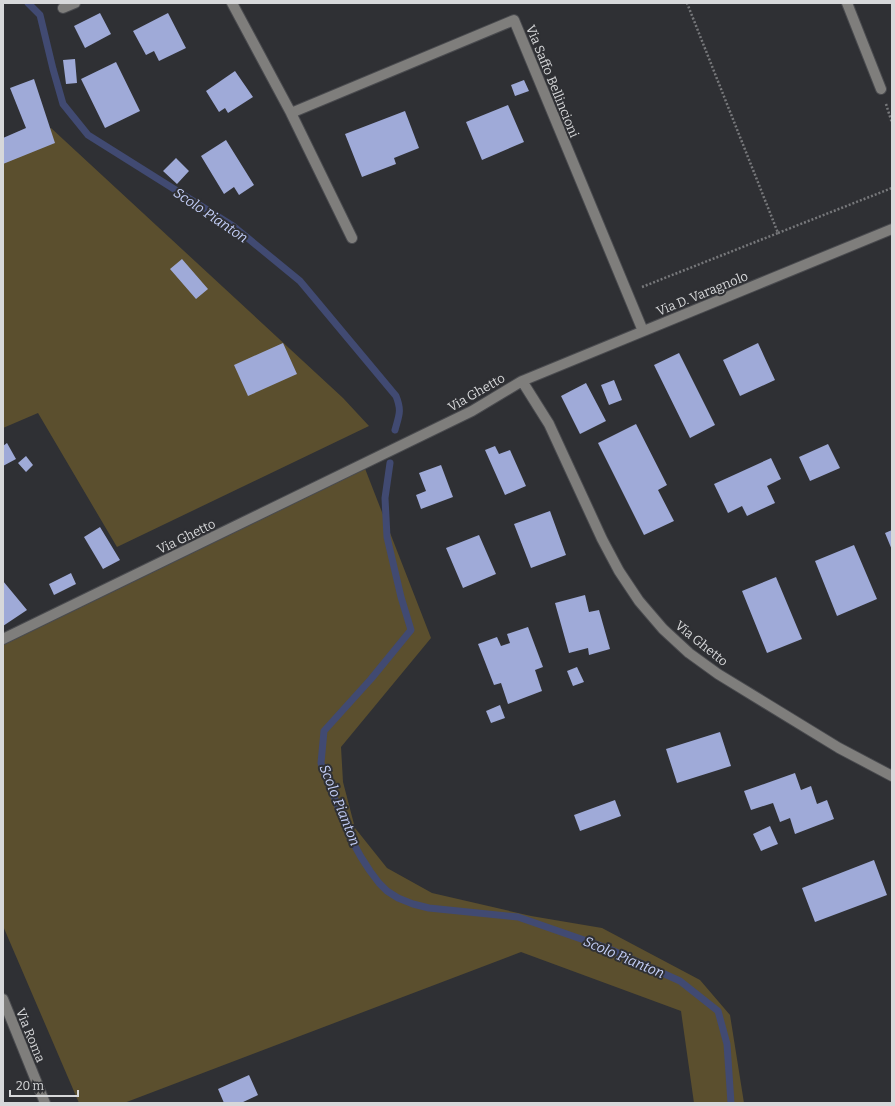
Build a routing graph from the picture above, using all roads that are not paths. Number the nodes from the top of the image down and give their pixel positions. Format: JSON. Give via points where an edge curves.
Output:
{"nodes":[{"id":1,"x":75,"y":3,"type":"edge"},
{"id":2,"x":232,"y":3,"type":"edge"},
{"id":3,"x":847,"y":3,"type":"edge"},
{"id":4,"x":63,"y":8,"type":"dead end"},
{"id":5,"x":880,"y":89,"type":"dead end"},
{"id":6,"x":291,"y":113,"type":"junction"},
{"id":7,"x":892,"y":229,"type":"edge"},
{"id":8,"x":352,"y":238,"type":"dead end"},
{"id":9,"x":643,"y":331,"type":"junction"},
{"id":10,"x":522,"y":380,"type":"junction"},
{"id":11,"x":3,"y":639,"type":"edge"},
{"id":12,"x":892,"y":776,"type":"edge"},
{"id":13,"x":3,"y":999,"type":"edge"},
{"id":14,"x":45,"y":1103,"type":"edge"}],
"edges":[{"from":1,"to":4,"type":"street"},
{"from":2,"to":6,"type":"street"},
{"from":3,"to":5,"type":"street"},
{"from":6,"to":8,"type":"street"},
{"from":6,"to":9,"type":"street","name":"Via Saffo Bellincioni","via":[[514,20]]},
{"from":7,"to":9,"type":"street","name":"Via D. Varagnolo"},
{"from":9,"to":10,"type":"street","name":"Via D. Varagnolo"},
{"from":10,"to":11,"type":"street","name":"Via Ghetto","via":[[472,411]]},
{"from":10,"to":12,"type":"street","name":"Via Ghetto","via":[[549,424],[619,571],[639,601],[663,628],[689,653],[718,674],[839,748]]},
{"from":13,"to":14,"type":"street","name":"Via Roma"}]}
